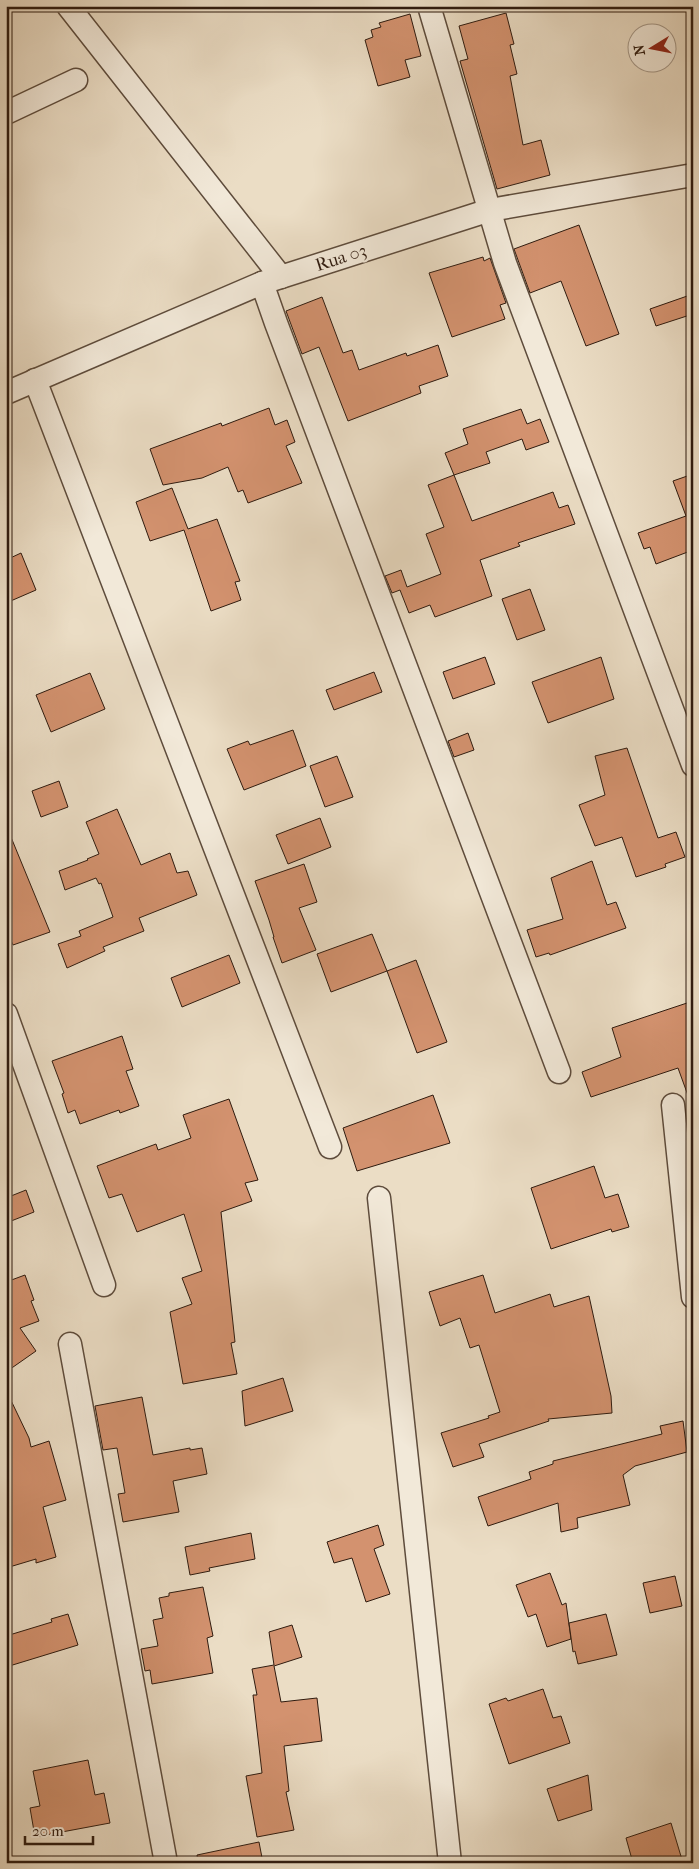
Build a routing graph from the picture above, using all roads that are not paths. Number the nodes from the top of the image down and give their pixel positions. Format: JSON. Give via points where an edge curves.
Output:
{"nodes":[{"id":1,"x":68,"y":6,"type":"edge"},
{"id":2,"x":429,"y":6,"type":"edge"},
{"id":3,"x":76,"y":80,"type":"dead end"},
{"id":4,"x":6,"y":114,"type":"edge"},
{"id":5,"x":693,"y":175,"type":"edge"},
{"id":6,"x":490,"y":210,"type":"junction"},
{"id":7,"x":272,"y":280,"type":"junction"},
{"id":8,"x":35,"y":380,"type":"junction"},
{"id":9,"x":6,"y":393,"type":"edge"},
{"id":10,"x":693,"y":765,"type":"edge"},
{"id":11,"x":6,"y":1014,"type":"edge"},
{"id":12,"x":559,"y":1072,"type":"dead end"},
{"id":13,"x":673,"y":1105,"type":"dead end"},
{"id":14,"x":330,"y":1147,"type":"dead end"},
{"id":15,"x":379,"y":1198,"type":"dead end"},
{"id":16,"x":104,"y":1284,"type":"dead end"},
{"id":17,"x":693,"y":1297,"type":"edge"},
{"id":18,"x":70,"y":1344,"type":"dead end"},
{"id":19,"x":166,"y":1863,"type":"edge"},
{"id":20,"x":450,"y":1863,"type":"edge"}],
"edges":[{"from":1,"to":7,"type":"street"},
{"from":2,"to":6,"type":"street"},
{"from":3,"to":4,"type":"street"},
{"from":5,"to":6,"type":"street","name":"Rua 03"},
{"from":6,"to":7,"type":"street","name":"Rua 03"},
{"from":6,"to":10,"type":"street","via":[[505,263]]},
{"from":7,"to":8,"type":"street","name":"Rua 03"},
{"from":7,"to":12,"type":"street","via":[[276,322]]},
{"from":8,"to":9,"type":"street","name":"Rua 03"},
{"from":8,"to":14,"type":"street"},
{"from":11,"to":16,"type":"street"},
{"from":13,"to":17,"type":"street"},
{"from":15,"to":20,"type":"street"},
{"from":18,"to":19,"type":"street"}]}
